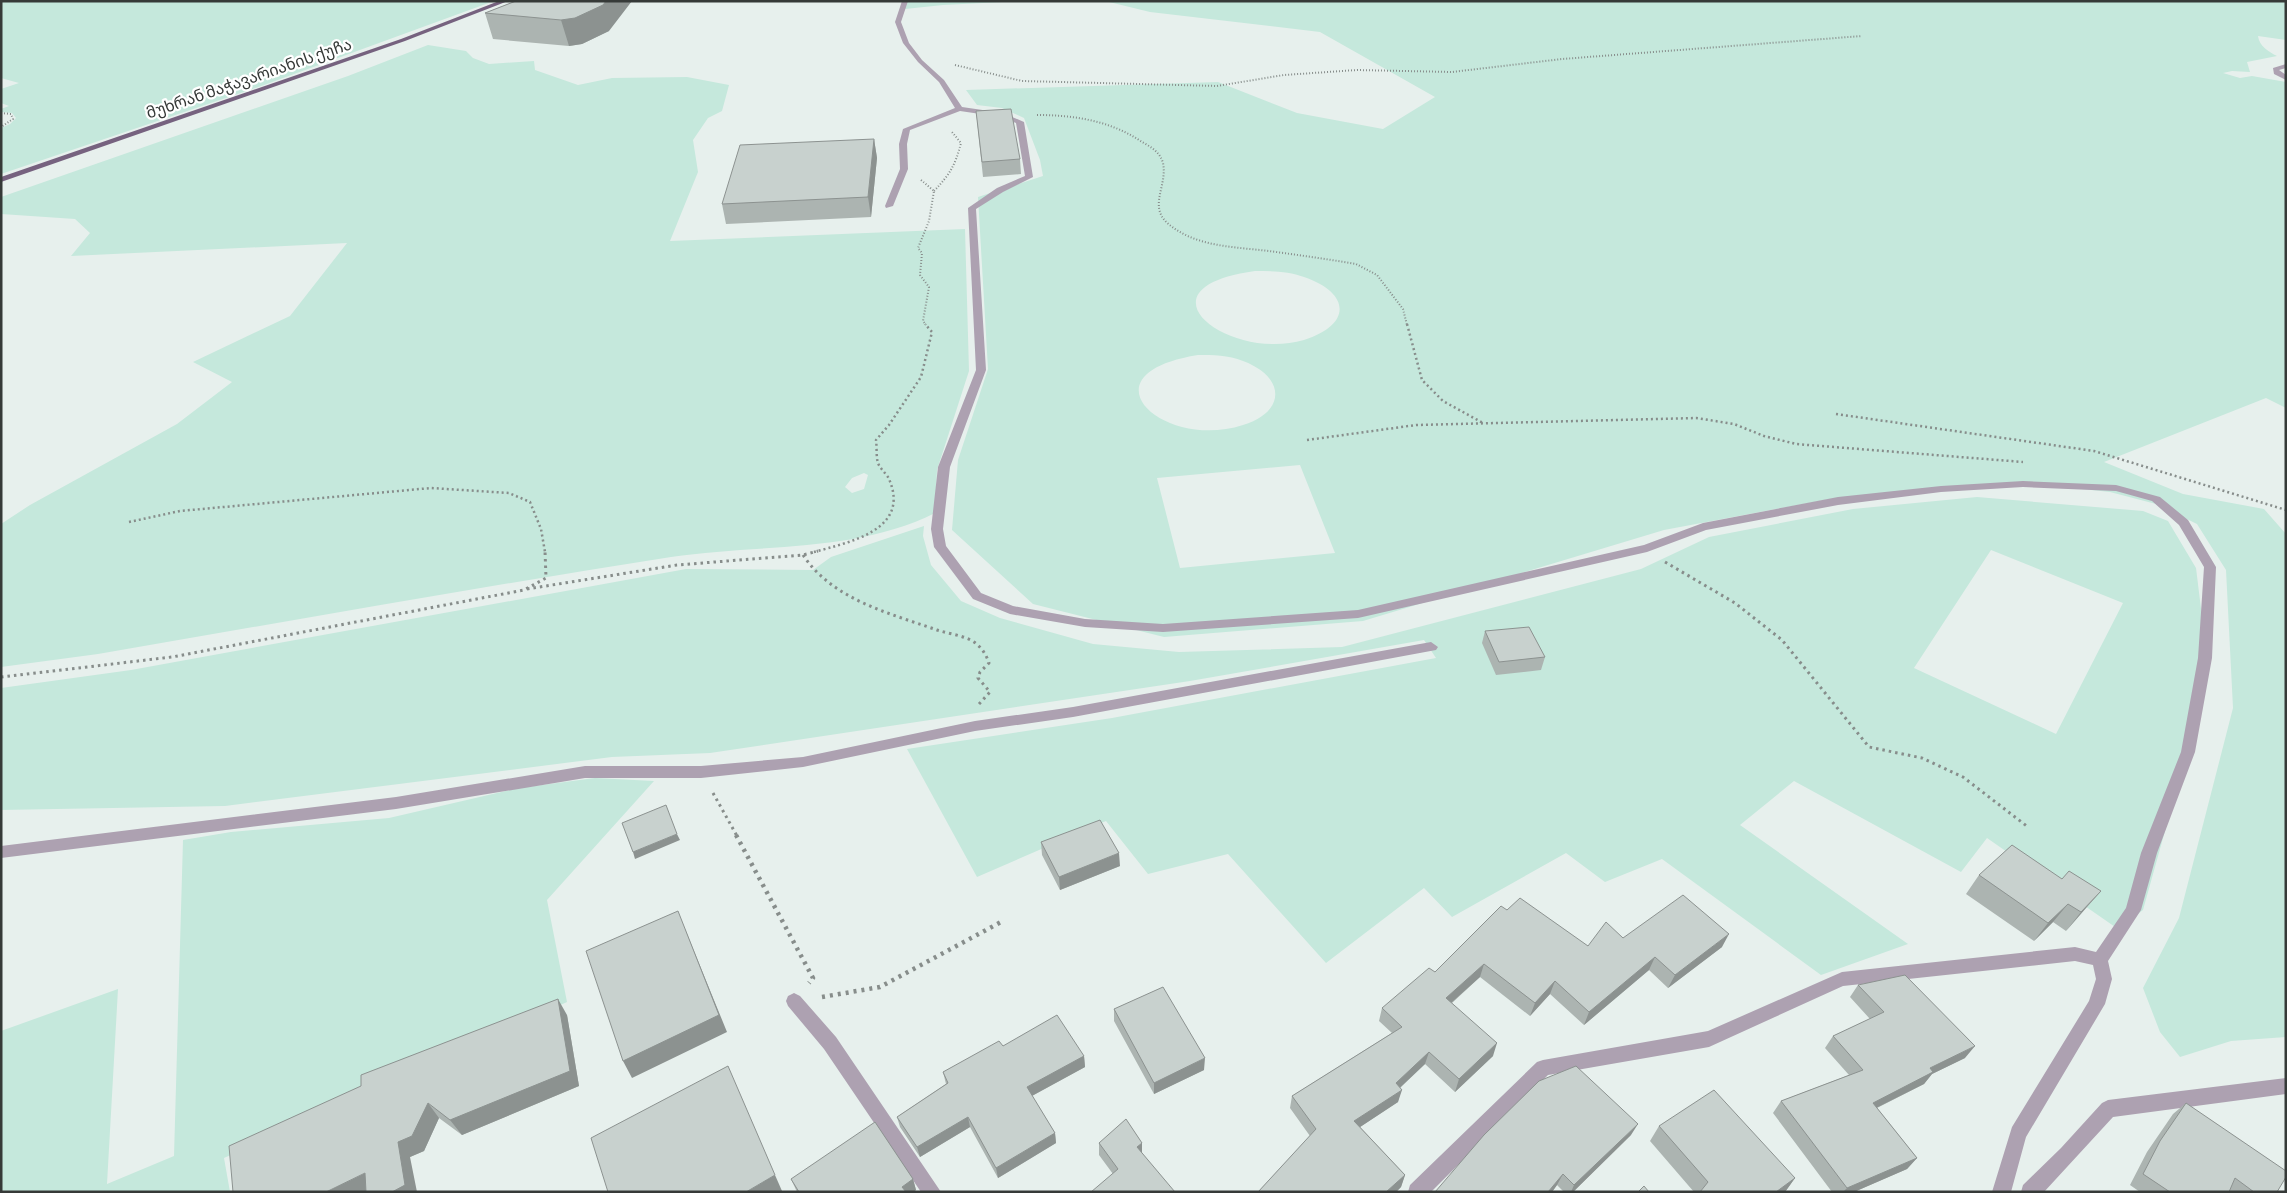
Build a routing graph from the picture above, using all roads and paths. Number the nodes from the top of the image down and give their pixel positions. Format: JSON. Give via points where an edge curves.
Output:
{"nodes":[{"id":1,"x":505,"y":1,"type":"edge"},
{"id":2,"x":905,"y":1,"type":"edge"},
{"id":3,"x":1862,"y":36,"type":"dead end"},
{"id":4,"x":947,"y":63,"type":"dead end"},
{"id":5,"x":2286,"y":66,"type":"edge"},
{"id":6,"x":2286,"y":78,"type":"edge"},
{"id":7,"x":956,"y":111,"type":"junction"},
{"id":8,"x":1,"y":113,"type":"edge"},
{"id":9,"x":1014,"y":118,"type":"junction"},
{"id":10,"x":1,"y":127,"type":"edge"},
{"id":11,"x":904,"y":169,"type":"junction"},
{"id":12,"x":1,"y":180,"type":"edge"},
{"id":13,"x":934,"y":191,"type":"junction"},
{"id":14,"x":889,"y":206,"type":"dead end"},
{"id":15,"x":1836,"y":414,"type":"dead end"},
{"id":16,"x":1486,"y":424,"type":"junction"},
{"id":17,"x":1307,"y":440,"type":"dead end"},
{"id":18,"x":2027,"y":462,"type":"dead end"},
{"id":19,"x":2286,"y":510,"type":"edge"},
{"id":20,"x":129,"y":522,"type":"dead end"},
{"id":21,"x":1647,"y":548,"type":"junction"},
{"id":22,"x":803,"y":555,"type":"junction"},
{"id":23,"x":524,"y":590,"type":"junction"},
{"id":24,"x":1431,"y":647,"type":"dead end"},
{"id":25,"x":1,"y":677,"type":"edge"},
{"id":26,"x":975,"y":726,"type":"junction"},
{"id":27,"x":701,"y":772,"type":"junction"},
{"id":28,"x":2028,"y":827,"type":"dead end"},
{"id":29,"x":1,"y":852,"type":"edge"},
{"id":30,"x":1001,"y":922,"type":"dead end"},
{"id":31,"x":2100,"y":960,"type":"junction"},
{"id":32,"x":794,"y":1001,"type":"junction"},
{"id":33,"x":2286,"y":1086,"type":"edge"},
{"id":34,"x":932,"y":1192,"type":"edge"},
{"id":35,"x":1417,"y":1192,"type":"edge"},
{"id":36,"x":2001,"y":1192,"type":"edge"},
{"id":37,"x":2030,"y":1192,"type":"edge"}],
"edges":[{"from":1,"to":12,"type":"main road","name":"მუხრან მაჭავარიანის ქუჩა","via":[[403,40]]},
{"from":2,"to":7,"type":"street","via":[[898,22],[906,43],[942,82]]},
{"from":3,"to":4,"type":"path","via":[[1562,59],[1452,72],[1358,70],[1284,75],[1217,86],[1022,81]]},
{"from":5,"to":6,"type":"street","via":[[2275,69]]},
{"from":7,"to":9,"type":"street"},
{"from":7,"to":11,"type":"street","via":[[907,129],[903,144]]},
{"from":7,"to":13,"type":"path","via":[[952,136],[961,143],[960,149],[953,172]]},
{"from":8,"to":10,"type":"path","via":[[12,114],[13,120]]},
{"from":9,"to":16,"type":"path","via":[[1044,115],[1095,120],[1138,138],[1158,152],[1162,160],[1163,176],[1156,207],[1176,230],[1188,236],[1206,243],[1356,264],[1377,275],[1403,309],[1422,380],[1443,401]]},
{"from":9,"to":21,"type":"street","via":[[1020,122],[1029,177],[972,208],[981,370],[944,467],[938,529],[940,548],[976,596],[1010,610],[1085,623],[1163,628],[1258,622],[1358,614]]},
{"from":11,"to":13,"type":"path"},
{"from":11,"to":14,"type":"street"},
{"from":13,"to":22,"type":"path","via":[[929,221],[918,248],[922,253],[919,278],[929,287],[924,321],[932,332],[926,359],[921,377],[876,440],[878,463],[889,479],[894,503],[890,518],[859,539]]},
{"from":15,"to":19,"type":"path","via":[[2094,450]]},
{"from":16,"to":17,"type":"path","via":[[1416,425]]},
{"from":16,"to":18,"type":"path","via":[[1696,418],[1734,424],[1796,444]]},
{"from":20,"to":23,"type":"path","via":[[180,511],[431,488],[509,493],[530,502],[540,520],[546,552],[546,578]]},
{"from":21,"to":28,"type":"path","via":[[1679,573],[1721,594],[1769,628],[1869,747],[1922,758],[1963,777]]},
{"from":21,"to":31,"type":"street","via":[[1703,527],[1838,501],[1941,489],[2023,484],[2116,488],[2156,499],[2184,523],[2210,567],[2205,658],[2188,752],[2149,853],[2133,910]]},
{"from":22,"to":23,"type":"path","via":[[677,564]]},
{"from":22,"to":26,"type":"path","via":[[808,566],[828,583],[874,609],[972,641],[986,653],[989,663],[978,678],[990,692],[976,708]]},
{"from":23,"to":25,"type":"path","via":[[172,657]]},
{"from":24,"to":26,"type":"street","via":[[1073,712]]},
{"from":26,"to":27,"type":"street","via":[[803,762]]},
{"from":27,"to":29,"type":"street","via":[[585,772],[396,803]]},
{"from":27,"to":32,"type":"path","via":[[813,978]]},
{"from":30,"to":32,"type":"path","via":[[880,987]]},
{"from":31,"to":35,"type":"street","via":[[2075,954],[1842,979],[1709,1039],[1543,1068]]},
{"from":31,"to":36,"type":"street","via":[[2104,979],[2097,1004],[2018,1133]]},
{"from":32,"to":34,"type":"street","via":[[830,1043]]},
{"from":33,"to":37,"type":"street","via":[[2108,1109]]}]}
